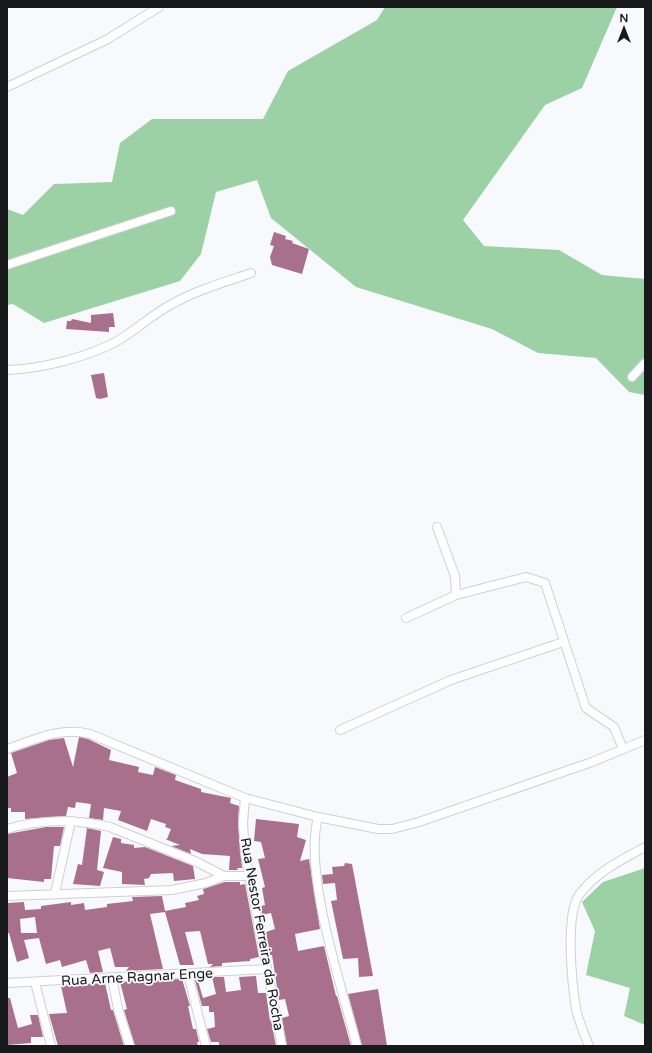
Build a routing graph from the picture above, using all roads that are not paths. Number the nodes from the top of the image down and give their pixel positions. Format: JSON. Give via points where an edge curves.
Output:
{"nodes":[{"id":1,"x":159,"y":7,"type":"edge"},
{"id":2,"x":7,"y":87,"type":"edge"},
{"id":3,"x":172,"y":211,"type":"dead end"},
{"id":4,"x":7,"y":265,"type":"edge"},
{"id":5,"x":251,"y":273,"type":"dead end"},
{"id":6,"x":645,"y":364,"type":"edge"},
{"id":7,"x":7,"y":370,"type":"edge"},
{"id":8,"x":632,"y":377,"type":"dead end"},
{"id":9,"x":437,"y":527,"type":"dead end"},
{"id":10,"x":456,"y":595,"type":"junction"},
{"id":11,"x":406,"y":618,"type":"dead end"},
{"id":12,"x":563,"y":642,"type":"junction"},
{"id":13,"x":340,"y":730,"type":"dead end"},
{"id":14,"x":645,"y":740,"type":"edge"},
{"id":15,"x":7,"y":748,"type":"edge"},
{"id":16,"x":623,"y":749,"type":"junction"},
{"id":17,"x":245,"y":798,"type":"junction"},
{"id":18,"x":318,"y":817,"type":"junction"},
{"id":19,"x":71,"y":821,"type":"junction"},
{"id":20,"x":7,"y":829,"type":"edge"},
{"id":21,"x":645,"y":847,"type":"edge"},
{"id":22,"x":224,"y":876,"type":"junction"},
{"id":23,"x":249,"y":876,"type":"junction"},
{"id":24,"x":55,"y":893,"type":"junction"},
{"id":25,"x":7,"y":896,"type":"edge"},
{"id":26,"x":267,"y":969,"type":"junction"},
{"id":27,"x":188,"y":974,"type":"junction"},
{"id":28,"x":112,"y":977,"type":"junction"},
{"id":29,"x":35,"y":982,"type":"junction"},
{"id":30,"x":7,"y":983,"type":"edge"},
{"id":31,"x":51,"y":1046,"type":"edge"},
{"id":32,"x":130,"y":1046,"type":"edge"},
{"id":33,"x":206,"y":1046,"type":"edge"},
{"id":34,"x":282,"y":1046,"type":"edge"},
{"id":35,"x":357,"y":1046,"type":"edge"},
{"id":36,"x":589,"y":1046,"type":"edge"}],
"edges":[{"from":1,"to":2,"type":"street","via":[[108,39]]},
{"from":3,"to":4,"type":"street"},
{"from":5,"to":7,"type":"street","via":[[173,303],[103,348],[49,364]]},
{"from":6,"to":8,"type":"street"},
{"from":9,"to":10,"type":"street","via":[[455,576]]},
{"from":10,"to":11,"type":"street"},
{"from":10,"to":12,"type":"street","via":[[526,577],[545,583]]},
{"from":12,"to":13,"type":"street","via":[[451,680]]},
{"from":12,"to":16,"type":"street","via":[[586,708],[614,727]]},
{"from":14,"to":16,"type":"street"},
{"from":15,"to":17,"type":"street","via":[[56,733],[77,730]]},
{"from":16,"to":18,"type":"street","via":[[406,826],[378,829]]},
{"from":17,"to":18,"type":"street"},
{"from":17,"to":23,"type":"street","name":"Rua Nestor Ferreira da Rocha","via":[[243,823]]},
{"from":18,"to":35,"type":"street","via":[[313,841],[321,902]]},
{"from":19,"to":20,"type":"street","via":[[36,822]]},
{"from":19,"to":22,"type":"street","via":[[110,827],[197,862]]},
{"from":19,"to":24,"type":"street"},
{"from":21,"to":36,"type":"street","via":[[612,865],[578,896],[572,920],[572,969],[576,1009]]},
{"from":22,"to":23,"type":"street"},
{"from":22,"to":24,"type":"street","via":[[206,883],[172,890],[104,894]]},
{"from":23,"to":26,"type":"street","name":"Rua Nestor Ferreira da Rocha"},
{"from":24,"to":25,"type":"street"},
{"from":26,"to":27,"type":"street","name":"Rua Arne Ragnar Enge"},
{"from":26,"to":34,"type":"street","name":"Rua Nestor Ferreira da Rocha"},
{"from":27,"to":28,"type":"street","name":"Rua Arne Ragnar Enge"},
{"from":27,"to":33,"type":"street"},
{"from":28,"to":29,"type":"street","name":"Rua Arne Ragnar Enge"},
{"from":28,"to":32,"type":"street","via":[[118,1009]]},
{"from":29,"to":30,"type":"street","name":"Rua Arne Ragnar Enge"},
{"from":29,"to":31,"type":"street"}]}
